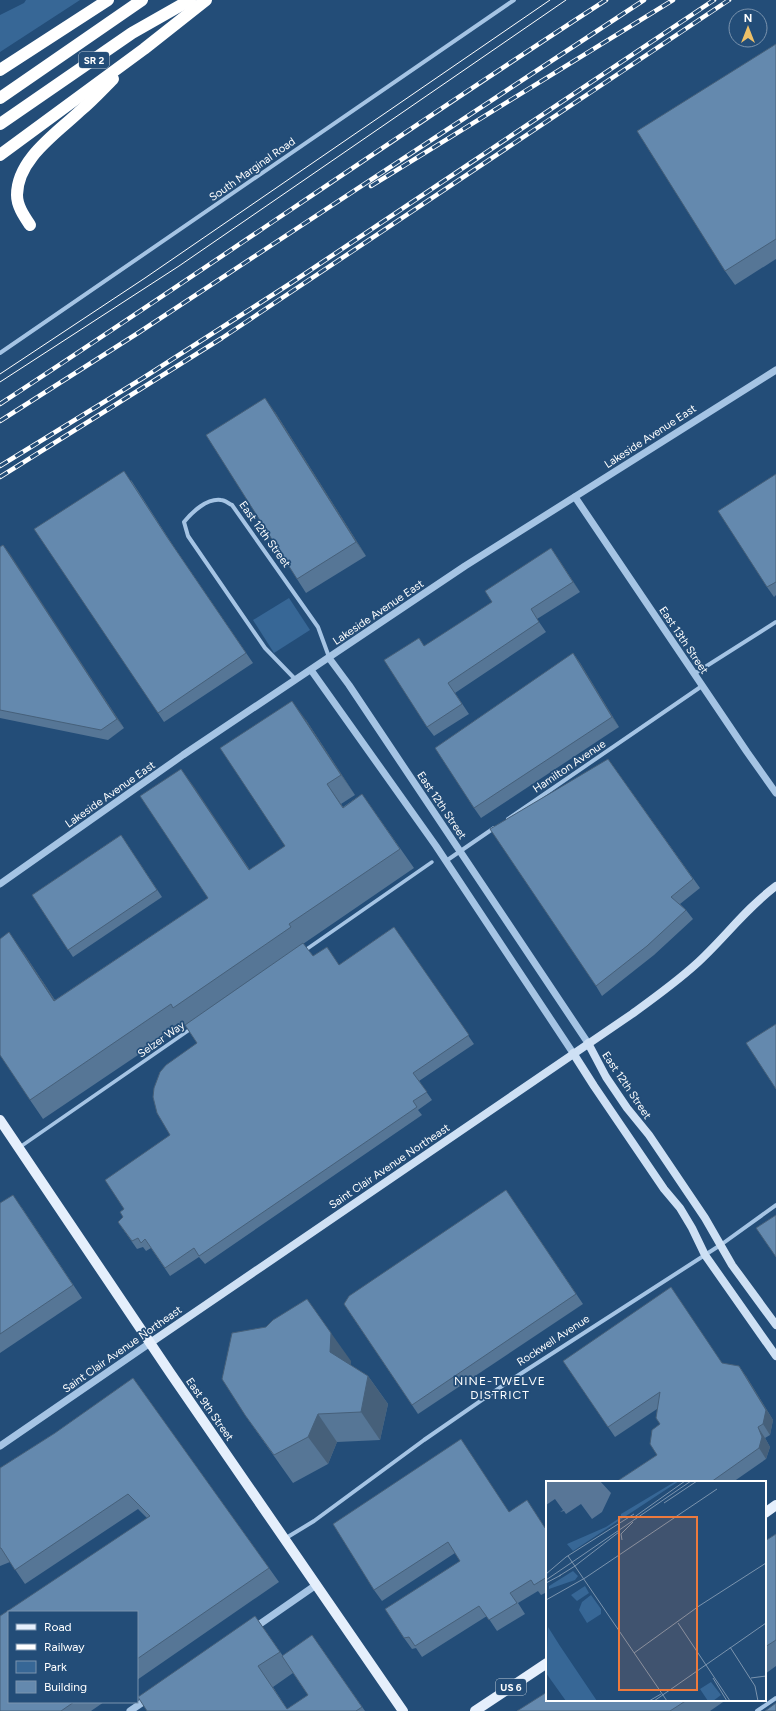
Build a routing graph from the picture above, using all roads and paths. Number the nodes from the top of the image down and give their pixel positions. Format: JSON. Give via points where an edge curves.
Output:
{"nodes":[{"id":1,"x":108,"y":0,"type":"edge"},
{"id":2,"x":142,"y":0,"type":"edge"},
{"id":3,"x":190,"y":0,"type":"edge"},
{"id":4,"x":206,"y":0,"type":"edge"},
{"id":5,"x":514,"y":0,"type":"edge"},
{"id":6,"x":144,"y":49,"type":"junction"},
{"id":7,"x":0,"y":70,"type":"edge"},
{"id":8,"x":0,"y":98,"type":"edge"},
{"id":9,"x":0,"y":124,"type":"edge"},
{"id":10,"x":0,"y":156,"type":"edge"},
{"id":11,"x":30,"y":225,"type":"dead end"},
{"id":12,"x":0,"y":353,"type":"edge"},
{"id":13,"x":776,"y":370,"type":"edge"},
{"id":14,"x":576,"y":498,"type":"junction"},
{"id":15,"x":776,"y":622,"type":"edge"},
{"id":16,"x":329,"y":658,"type":"junction"},
{"id":17,"x":311,"y":670,"type":"junction"},
{"id":18,"x":694,"y":674,"type":"junction"},
{"id":19,"x":296,"y":680,"type":"junction"},
{"id":20,"x":702,"y":686,"type":"junction"},
{"id":21,"x":776,"y":793,"type":"edge"},
{"id":22,"x":460,"y":852,"type":"junction"},
{"id":23,"x":446,"y":861,"type":"junction"},
{"id":24,"x":432,"y":862,"type":"dead end"},
{"id":25,"x":0,"y":884,"type":"edge"},
{"id":26,"x":776,"y":886,"type":"edge"},
{"id":27,"x":301,"y":953,"type":"edge"},
{"id":28,"x":196,"y":1025,"type":"edge"},
{"id":29,"x":588,"y":1043,"type":"junction"},
{"id":30,"x":574,"y":1053,"type":"junction"},
{"id":31,"x":0,"y":1120,"type":"edge"},
{"id":32,"x":19,"y":1148,"type":"junction"},
{"id":33,"x":776,"y":1205,"type":"edge"},
{"id":34,"x":722,"y":1244,"type":"junction"},
{"id":35,"x":705,"y":1255,"type":"junction"},
{"id":36,"x":776,"y":1325,"type":"edge"},
{"id":37,"x":150,"y":1343,"type":"junction"},
{"id":38,"x":776,"y":1356,"type":"edge"},
{"id":39,"x":0,"y":1446,"type":"edge"},
{"id":40,"x":776,"y":1505,"type":"edge"},
{"id":41,"x":766,"y":1511,"type":"edge"},
{"id":42,"x":286,"y":1539,"type":"junction"},
{"id":43,"x":316,"y":1585,"type":"junction"},
{"id":44,"x":249,"y":1631,"type":"edge"},
{"id":45,"x":546,"y":1664,"type":"edge"},
{"id":46,"x":154,"y":1694,"type":"edge"},
{"id":47,"x":776,"y":1698,"type":"edge"},
{"id":48,"x":130,"y":1711,"type":"edge"},
{"id":49,"x":403,"y":1711,"type":"edge"},
{"id":50,"x":475,"y":1711,"type":"edge"},
{"id":51,"x":757,"y":1711,"type":"edge"}],
"edges":[{"from":1,"to":7,"type":"highway"},
{"from":2,"to":8,"type":"highway","number":"SR 2"},
{"from":3,"to":9,"type":"highway","number":"SR 2","via":[[132,33]]},
{"from":4,"to":6,"type":"highway"},
{"from":5,"to":12,"type":"street","name":"South Marginal Road"},
{"from":6,"to":10,"type":"highway"},
{"from":6,"to":11,"type":"highway","via":[[44,145],[24,170],[18,189],[18,202]]},
{"from":13,"to":14,"type":"street","name":"Lakeside Avenue East"},
{"from":14,"to":16,"type":"street","name":"Lakeside Avenue East","via":[[465,566]]},
{"from":14,"to":18,"type":"street","name":"East 13th Street"},
{"from":15,"to":18,"type":"street"},
{"from":16,"to":17,"type":"street","name":"Lakeside Avenue East"},
{"from":16,"to":19,"type":"street","name":"East 12th Street","via":[[318,628],[232,505],[222,500],[212,500],[191,512],[184,522],[190,538],[265,648]]},
{"from":16,"to":22,"type":"street","name":"East 12th Street","via":[[349,684]]},
{"from":17,"to":19,"type":"street","name":"Lakeside Avenue East"},
{"from":17,"to":23,"type":"street"},
{"from":18,"to":20,"type":"street","name":"East 13th Street"},
{"from":19,"to":25,"type":"street","name":"Lakeside Avenue East","via":[[183,755]]},
{"from":20,"to":21,"type":"street","name":"East 13th Street"},
{"from":20,"to":22,"type":"street","name":"Hamilton Avenue"},
{"from":22,"to":23,"type":"street","name":"Hamilton Avenue"},
{"from":22,"to":29,"type":"street","name":"East 12th Street"},
{"from":23,"to":30,"type":"street"},
{"from":24,"to":27,"type":"street"},
{"from":26,"to":29,"type":"main road","name":"Saint Clair Avenue Northeast","via":[[673,984]]},
{"from":28,"to":32,"type":"street","name":"Selzer Way"},
{"from":29,"to":30,"type":"main road","name":"Saint Clair Avenue Northeast"},
{"from":29,"to":34,"type":"main road","name":"East 12th Street","via":[[606,1077],[649,1135]]},
{"from":30,"to":35,"type":"main road","via":[[664,1189],[680,1208]]},
{"from":30,"to":37,"type":"main road","name":"Saint Clair Avenue Northeast"},
{"from":31,"to":32,"type":"main road","name":"East 9th Street"},
{"from":32,"to":37,"type":"main road","name":"East 9th Street"},
{"from":33,"to":34,"type":"street","name":"Rockwell Avenue"},
{"from":34,"to":35,"type":"street","name":"Rockwell Avenue"},
{"from":34,"to":36,"type":"main road","name":"East 12th Street","via":[[732,1265]]},
{"from":35,"to":38,"type":"main road"},
{"from":35,"to":42,"type":"street","name":"Rockwell Avenue","via":[[511,1380]]},
{"from":37,"to":39,"type":"street","name":"Saint Clair Avenue Northeast"},
{"from":37,"to":42,"type":"main road","name":"East 9th Street","via":[[273,1524]]},
{"from":40,"to":41,"type":"main road"},
{"from":42,"to":43,"type":"main road","name":"East 9th Street"},
{"from":43,"to":44,"type":"street"},
{"from":43,"to":49,"type":"main road","name":"East 9th Street"},
{"from":45,"to":50,"type":"main road","number":"US 6"},
{"from":46,"to":48,"type":"street"},
{"from":47,"to":51,"type":"street"}]}
